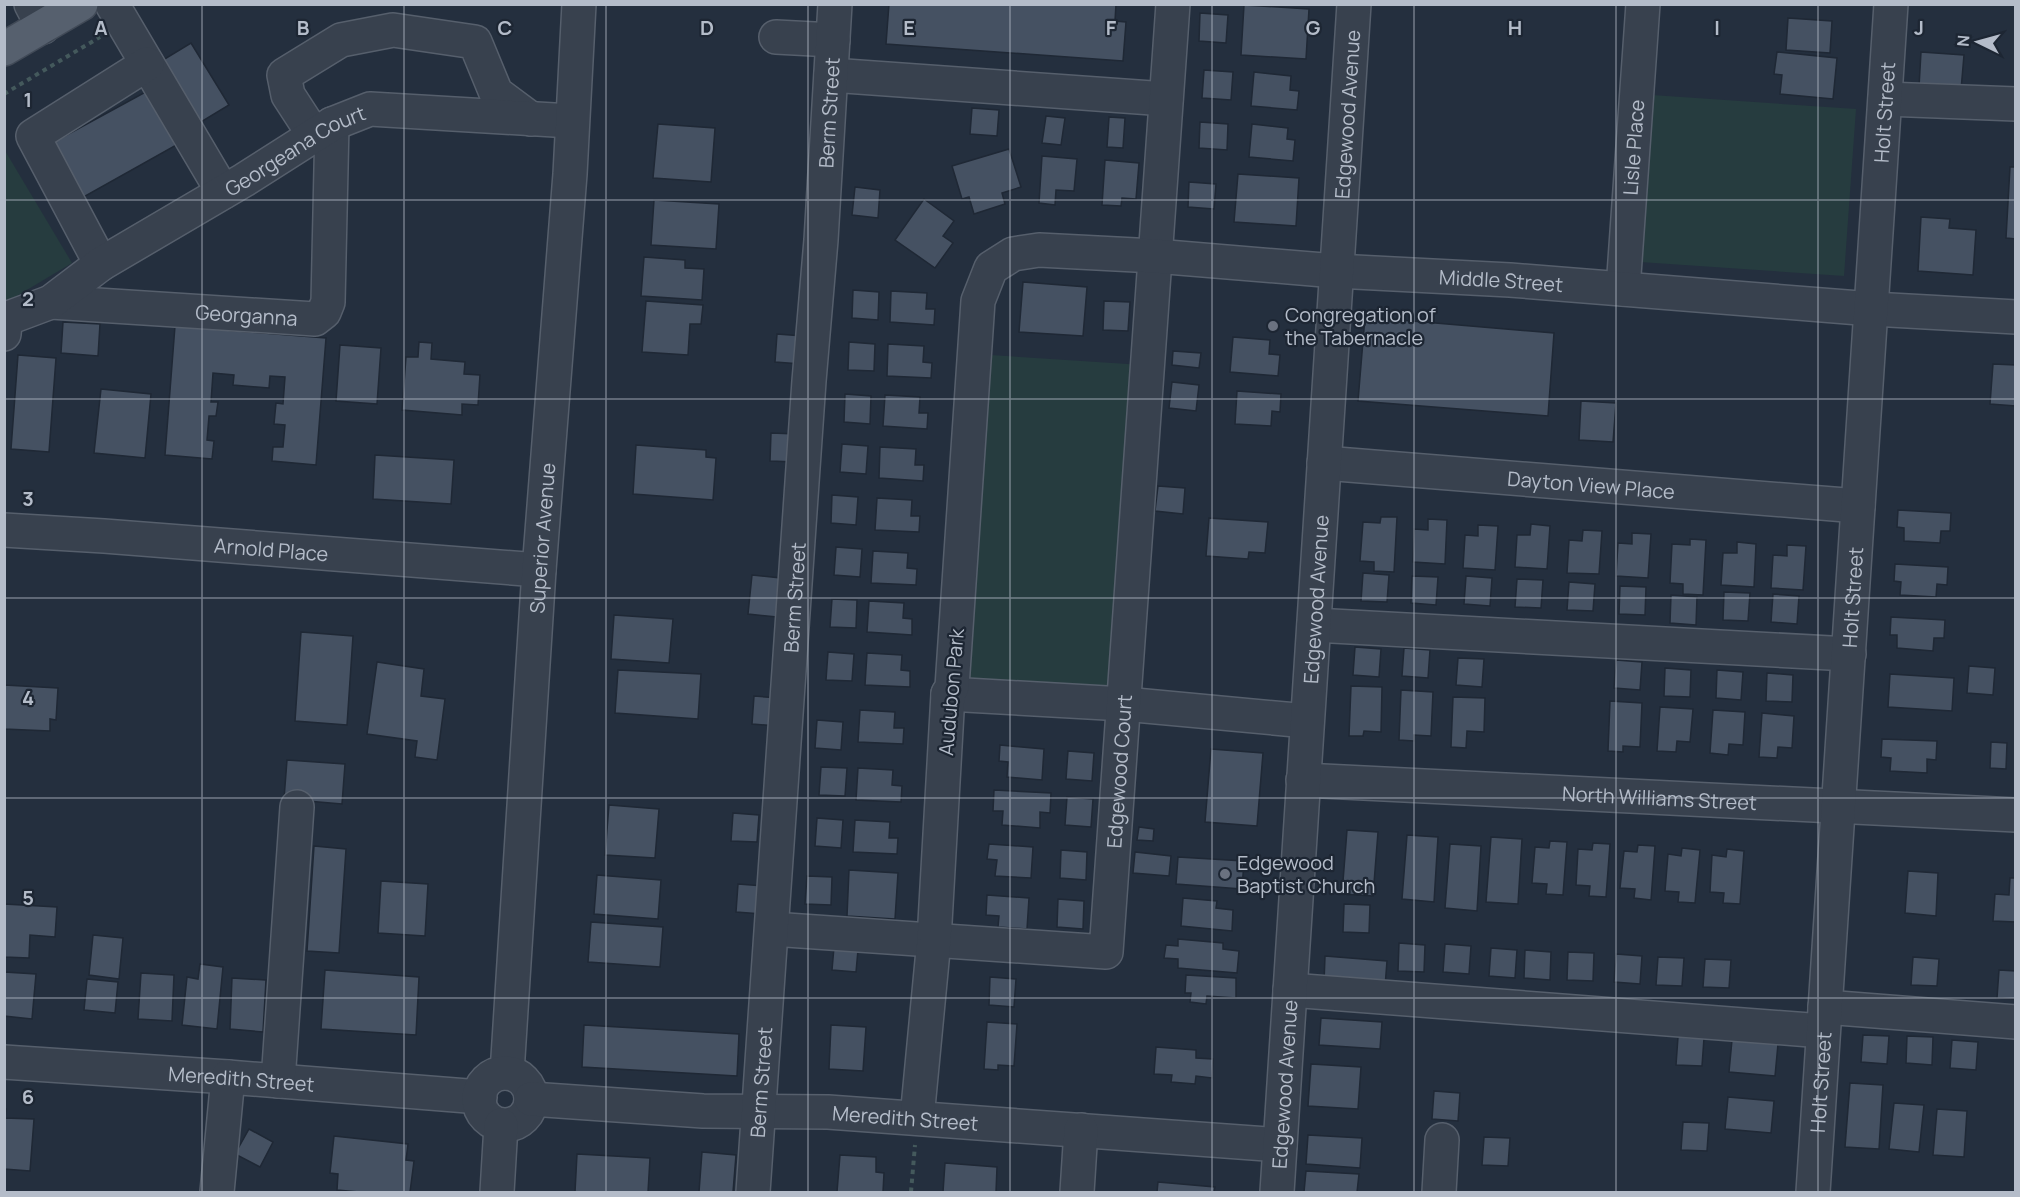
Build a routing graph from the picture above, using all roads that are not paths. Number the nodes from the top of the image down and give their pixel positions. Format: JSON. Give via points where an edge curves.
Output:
{"nodes":[{"id":1,"x":81,"y":4,"type":"edge"},
{"id":2,"x":579,"y":4,"type":"edge"},
{"id":3,"x":835,"y":4,"type":"edge"},
{"id":4,"x":1173,"y":4,"type":"edge"},
{"id":5,"x":1354,"y":4,"type":"edge"},
{"id":6,"x":1643,"y":4,"type":"edge"},
{"id":7,"x":1892,"y":4,"type":"edge"},
{"id":8,"x":118,"y":14,"type":"edge"},
{"id":9,"x":37,"y":16,"type":"edge"},
{"id":10,"x":776,"y":37,"type":"dead end"},
{"id":11,"x":833,"y":40,"type":"junction"},
{"id":12,"x":4,"y":49,"type":"edge"},
{"id":13,"x":147,"y":64,"type":"junction"},
{"id":14,"x":831,"y":75,"type":"junction"},
{"id":15,"x":496,"y":93,"type":"junction"},
{"id":16,"x":1166,"y":99,"type":"junction"},
{"id":17,"x":1885,"y":99,"type":"junction"},
{"id":18,"x":2016,"y":104,"type":"edge"},
{"id":19,"x":370,"y":109,"type":"junction"},
{"id":20,"x":531,"y":119,"type":"junction"},
{"id":21,"x":572,"y":121,"type":"junction"},
{"id":22,"x":323,"y":129,"type":"junction"},
{"id":23,"x":223,"y":192,"type":"junction"},
{"id":24,"x":1155,"y":256,"type":"junction"},
{"id":25,"x":101,"y":264,"type":"junction"},
{"id":26,"x":991,"y":268,"type":"joint"},
{"id":27,"x":1336,"y":271,"type":"junction"},
{"id":28,"x":1623,"y":289,"type":"junction"},
{"id":29,"x":51,"y":302,"type":"junction"},
{"id":30,"x":1872,"y":309,"type":"junction"},
{"id":31,"x":2016,"y":317,"type":"edge"},
{"id":32,"x":4,"y":334,"type":"edge"},
{"id":33,"x":1324,"y":463,"type":"junction"},
{"id":34,"x":1858,"y":506,"type":"junction"},
{"id":35,"x":4,"y":530,"type":"edge"},
{"id":36,"x":539,"y":570,"type":"junction"},
{"id":37,"x":1314,"y":625,"type":"junction"},
{"id":38,"x":1849,"y":654,"type":"junction"},
{"id":39,"x":948,"y":694,"type":"junction"},
{"id":40,"x":1124,"y":704,"type":"junction"},
{"id":41,"x":1307,"y":721,"type":"junction"},
{"id":42,"x":1304,"y":780,"type":"junction"},
{"id":43,"x":1838,"y":806,"type":"junction"},
{"id":44,"x":297,"y":807,"type":"dead end"},
{"id":45,"x":2016,"y":815,"type":"edge"},
{"id":46,"x":772,"y":929,"type":"junction"},
{"id":47,"x":934,"y":940,"type":"junction"},
{"id":48,"x":1290,"y":990,"type":"junction"},
{"id":49,"x":1824,"y":1019,"type":"junction"},
{"id":50,"x":2016,"y":1022,"type":"edge"},
{"id":51,"x":4,"y":1062,"type":"edge"},
{"id":52,"x":507,"y":1073,"type":"junction"},
{"id":53,"x":228,"y":1077,"type":"junction"},
{"id":54,"x":278,"y":1081,"type":"junction"},
{"id":55,"x":480,"y":1098,"type":"junction"},
{"id":56,"x":531,"y":1099,"type":"junction"},
{"id":57,"x":759,"y":1111,"type":"junction"},
{"id":58,"x":917,"y":1118,"type":"junction"},
{"id":59,"x":501,"y":1125,"type":"junction"},
{"id":60,"x":1081,"y":1130,"type":"junction"},
{"id":61,"x":1442,"y":1140,"type":"dead end"},
{"id":62,"x":1280,"y":1145,"type":"junction"},
{"id":63,"x":1821,"y":1191,"type":"edge"},
{"id":64,"x":217,"y":1192,"type":"edge"},
{"id":65,"x":497,"y":1192,"type":"edge"},
{"id":66,"x":753,"y":1192,"type":"edge"},
{"id":67,"x":1077,"y":1192,"type":"edge"},
{"id":68,"x":1277,"y":1192,"type":"edge"},
{"id":69,"x":1439,"y":1192,"type":"edge"}],
"edges":[{"from":1,"to":9,"type":"main road"},
{"from":2,"to":21,"type":"street","name":"Superior Avenue"},
{"from":3,"to":11,"type":"street","name":"Berm Street"},
{"from":4,"to":16,"type":"street","name":"Edgewood Court"},
{"from":5,"to":27,"type":"street","name":"Edgewood Avenue"},
{"from":6,"to":28,"type":"street","name":"Lisle Place"},
{"from":7,"to":17,"type":"street","name":"Holt Street"},
{"from":8,"to":13,"type":"street"},
{"from":9,"to":12,"type":"main road"},
{"from":10,"to":11,"type":"street"},
{"from":11,"to":14,"type":"street","name":"Berm Street"},
{"from":13,"to":23,"type":"street"},
{"from":13,"to":25,"type":"street","via":[[33,136]]},
{"from":14,"to":16,"type":"street"},
{"from":14,"to":46,"type":"street","name":"Berm Street"},
{"from":15,"to":19,"type":"street","via":[[390,92]]},
{"from":15,"to":20,"type":"street"},
{"from":15,"to":22,"type":"street","via":[[476,42],[393,30],[342,40],[284,75],[288,95]]},
{"from":16,"to":24,"type":"street","name":"Edgewood Court"},
{"from":17,"to":18,"type":"street"},
{"from":17,"to":30,"type":"street","name":"Holt Street"},
{"from":19,"to":20,"type":"street","name":"Georgeana Court"},
{"from":19,"to":22,"type":"street","name":"Georgeana Court"},
{"from":20,"to":21,"type":"street","name":"Georgeana Court"},
{"from":21,"to":36,"type":"street","name":"Superior Avenue"},
{"from":22,"to":23,"type":"street","name":"Georgeana Court"},
{"from":22,"to":29,"type":"street","name":"Georganna","via":[[328,302],[315,319]]},
{"from":23,"to":25,"type":"street","name":"Georgeana Court"},
{"from":24,"to":26,"type":"street","name":"Middle Street","via":[[1039,250],[1013,254]]},
{"from":24,"to":27,"type":"street","name":"Middle Street"},
{"from":24,"to":40,"type":"street","name":"Edgewood Court"},
{"from":25,"to":29,"type":"street","name":"Georgeana Court"},
{"from":26,"to":39,"type":"street","name":"Audubon Park","via":[[978,301],[952,687]]},
{"from":27,"to":28,"type":"street","name":"Middle Street"},
{"from":27,"to":33,"type":"street","name":"Edgewood Avenue"},
{"from":28,"to":30,"type":"street","name":"Middle Street"},
{"from":29,"to":32,"type":"street","via":[[11,317]]},
{"from":30,"to":31,"type":"street","name":"Middle Street"},
{"from":30,"to":34,"type":"street","name":"Holt Street"},
{"from":33,"to":34,"type":"street","name":"Dayton View Place"},
{"from":33,"to":37,"type":"street","name":"Edgewood Avenue"},
{"from":34,"to":38,"type":"street","name":"Holt Street"},
{"from":35,"to":36,"type":"street","name":"Arnold Place"},
{"from":36,"to":52,"type":"street","name":"Superior Avenue"},
{"from":37,"to":38,"type":"street"},
{"from":37,"to":41,"type":"street","name":"Edgewood Avenue"},
{"from":38,"to":43,"type":"street","name":"Holt Street"},
{"from":39,"to":40,"type":"street"},
{"from":39,"to":47,"type":"street","name":"Audubon Park"},
{"from":40,"to":41,"type":"street"},
{"from":40,"to":47,"type":"street","name":"Edgewood Court","via":[[1106,952]]},
{"from":41,"to":42,"type":"street","name":"Edgewood Avenue"},
{"from":42,"to":43,"type":"street","name":"North Williams Street"},
{"from":42,"to":48,"type":"street","name":"Edgewood Avenue"},
{"from":43,"to":45,"type":"street","name":"North Williams Street"},
{"from":43,"to":49,"type":"street","name":"Holt Street"},
{"from":44,"to":54,"type":"street"},
{"from":46,"to":47,"type":"street","name":"Edgewood Court"},
{"from":46,"to":57,"type":"street","name":"Berm Street"},
{"from":47,"to":58,"type":"street","name":"Audubon Park"},
{"from":48,"to":49,"type":"street"},
{"from":48,"to":62,"type":"street","name":"Edgewood Avenue"},
{"from":49,"to":50,"type":"street"},
{"from":49,"to":63,"type":"street","name":"Holt Street"},
{"from":51,"to":53,"type":"street","name":"Meredith Street"},
{"from":52,"to":55,"type":"street","via":[[488,1080]]},
{"from":52,"to":56,"type":"street","via":[[524,1082]]},
{"from":53,"to":54,"type":"street","name":"Meredith Street"},
{"from":53,"to":64,"type":"street"},
{"from":54,"to":55,"type":"street","name":"Meredith Street"},
{"from":55,"to":59,"type":"street","via":[[485,1116]]},
{"from":56,"to":57,"type":"street","name":"Meredith Street"},
{"from":56,"to":59,"type":"street","via":[[522,1119],[512,1125]]},
{"from":57,"to":58,"type":"street","name":"Meredith Street"},
{"from":57,"to":66,"type":"street","name":"Berm Street"},
{"from":58,"to":60,"type":"street","name":"Meredith Street"},
{"from":59,"to":65,"type":"street"},
{"from":60,"to":62,"type":"street","name":"Meredith Street"},
{"from":60,"to":67,"type":"street"},
{"from":61,"to":69,"type":"street"},
{"from":62,"to":68,"type":"street","name":"Edgewood Avenue"}]}
